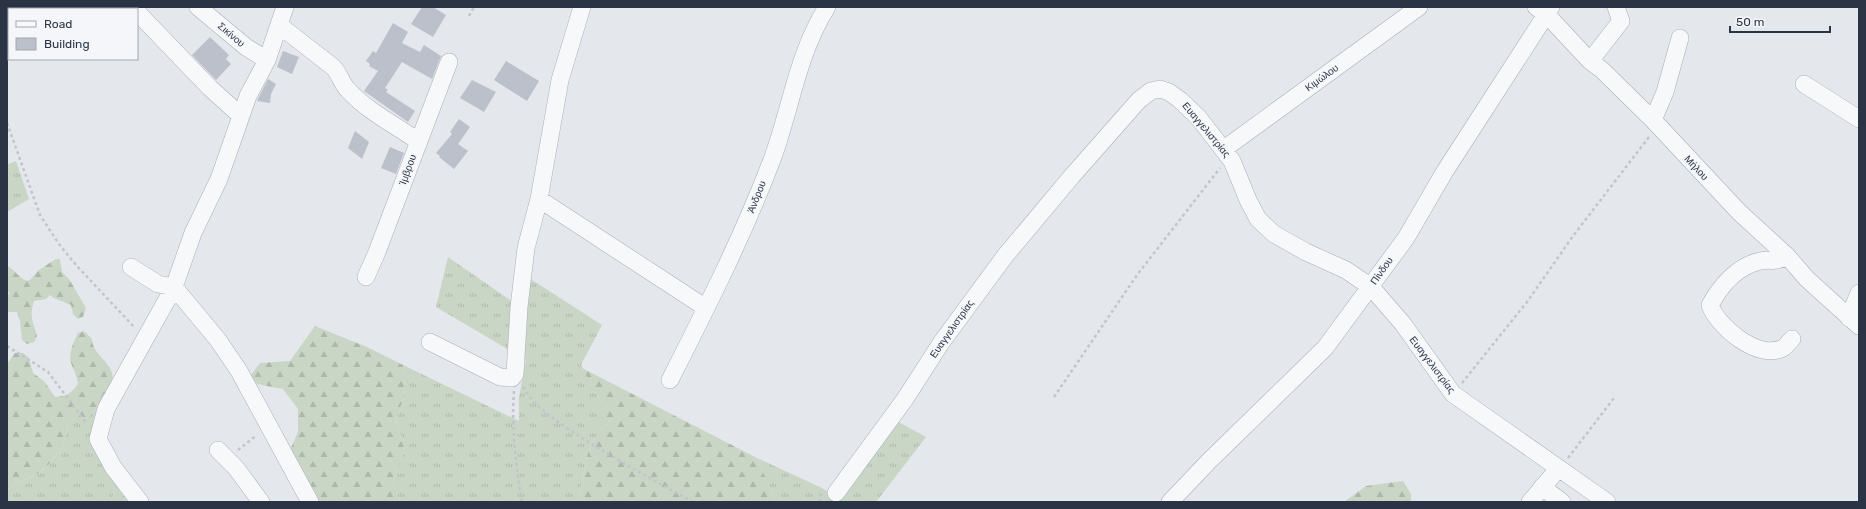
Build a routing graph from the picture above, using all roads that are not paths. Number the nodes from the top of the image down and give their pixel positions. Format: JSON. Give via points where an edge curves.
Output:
{"nodes":[{"id":1,"x":198,"y":7,"type":"edge"},
{"id":2,"x":285,"y":7,"type":"edge"},
{"id":3,"x":582,"y":7,"type":"edge"},
{"id":4,"x":827,"y":7,"type":"edge"},
{"id":5,"x":1420,"y":7,"type":"edge"},
{"id":6,"x":1616,"y":7,"type":"edge"},
{"id":7,"x":1544,"y":10,"type":"edge"},
{"id":8,"x":138,"y":13,"type":"edge"},
{"id":9,"x":279,"y":24,"type":"junction"},
{"id":10,"x":1680,"y":38,"type":"dead end"},
{"id":11,"x":267,"y":60,"type":"junction"},
{"id":12,"x":1590,"y":61,"type":"junction"},
{"id":13,"x":449,"y":62,"type":"dead end"},
{"id":14,"x":1804,"y":84,"type":"dead end"},
{"id":15,"x":241,"y":116,"type":"junction"},
{"id":16,"x":1859,"y":119,"type":"edge"},
{"id":17,"x":1655,"y":123,"type":"junction"},
{"id":18,"x":418,"y":141,"type":"junction"},
{"id":19,"x":1228,"y":155,"type":"junction"},
{"id":20,"x":539,"y":199,"type":"junction"},
{"id":21,"x":1787,"y":256,"type":"junction"},
{"id":22,"x":131,"y":267,"type":"dead end"},
{"id":23,"x":366,"y":277,"type":"dead end"},
{"id":24,"x":174,"y":287,"type":"junction"},
{"id":25,"x":1371,"y":287,"type":"junction"},
{"id":26,"x":1859,"y":293,"type":"edge"},
{"id":27,"x":706,"y":308,"type":"junction"},
{"id":28,"x":1854,"y":322,"type":"edge"},
{"id":29,"x":1792,"y":339,"type":"dead end"},
{"id":30,"x":430,"y":342,"type":"dead end"},
{"id":31,"x":670,"y":380,"type":"dead end"},
{"id":32,"x":223,"y":455,"type":"road end"},
{"id":33,"x":1558,"y":469,"type":"junction"},
{"id":34,"x":1542,"y":487,"type":"junction"},
{"id":35,"x":836,"y":492,"type":"dead end"},
{"id":36,"x":140,"y":502,"type":"edge"},
{"id":37,"x":261,"y":502,"type":"edge"},
{"id":38,"x":310,"y":502,"type":"edge"},
{"id":39,"x":1170,"y":502,"type":"edge"},
{"id":40,"x":1530,"y":502,"type":"edge"},
{"id":41,"x":1562,"y":502,"type":"edge"},
{"id":42,"x":1607,"y":502,"type":"edge"}],
"edges":[{"from":1,"to":11,"type":"street","name":"Σικίνου","via":[[246,47]]},
{"from":2,"to":9,"type":"street"},
{"from":3,"to":20,"type":"street","via":[[560,80]]},
{"from":4,"to":27,"type":"street","name":"Άνδρου","via":[[800,65],[778,143],[755,203]]},
{"from":5,"to":19,"type":"street","name":"Κιμώλου"},
{"from":6,"to":12,"type":"street","via":[[1621,21]]},
{"from":7,"to":12,"type":"street","name":"Μήλου"},
{"from":7,"to":25,"type":"street","name":"Πίνδου","via":[[1406,238]]},
{"from":8,"to":15,"type":"street","via":[[210,88]]},
{"from":9,"to":11,"type":"street"},
{"from":9,"to":18,"type":"street","via":[[333,67],[354,97]]},
{"from":10,"to":17,"type":"street"},
{"from":11,"to":15,"type":"street","via":[[248,96]]},
{"from":12,"to":17,"type":"street","name":"Μήλου"},
{"from":13,"to":18,"type":"street","name":"Ίμβρου"},
{"from":14,"to":16,"type":"street"},
{"from":15,"to":24,"type":"street","via":[[219,178],[193,233]]},
{"from":17,"to":21,"type":"street","name":"Μήλου","via":[[1739,212]]},
{"from":18,"to":23,"type":"street","name":"Ίμβρου"},
{"from":19,"to":25,"type":"street","name":"Ευαγγελιστρίας","via":[[1258,219],[1274,234],[1346,270]]},
{"from":19,"to":35,"type":"street","name":"Ευαγγελιστρίας","via":[[1198,117],[1169,92],[1160,89],[1150,91],[1139,100],[1005,256]]},
{"from":20,"to":27,"type":"street"},
{"from":20,"to":30,"type":"street","via":[[526,248],[515,374],[512,378],[504,379]]},
{"from":21,"to":28,"type":"street","name":"Μήλου","via":[[1807,279]]},
{"from":21,"to":29,"type":"street","via":[[1778,261],[1768,259],[1752,263],[1726,280],[1710,305],[1714,315],[1736,337],[1754,349],[1783,348]]},
{"from":22,"to":24,"type":"street","via":[[158,284]]},
{"from":24,"to":36,"type":"street","via":[[106,409],[98,439],[113,467]]},
{"from":24,"to":38,"type":"street","via":[[218,340],[239,371]]},
{"from":25,"to":33,"type":"street","name":"Ευαγγελιστρίας","via":[[1403,324],[1453,394]]},
{"from":25,"to":39,"type":"street","name":"Πίνδου","via":[[1326,348]]},
{"from":26,"to":28,"type":"street"},
{"from":27,"to":31,"type":"street","name":"Άνδρου"},
{"from":32,"to":37,"type":"street","via":[[249,483]]},
{"from":33,"to":34,"type":"street"},
{"from":33,"to":42,"type":"street","name":"Ευαγγελιστρίας"},
{"from":34,"to":40,"type":"street"},
{"from":34,"to":41,"type":"street"}]}
